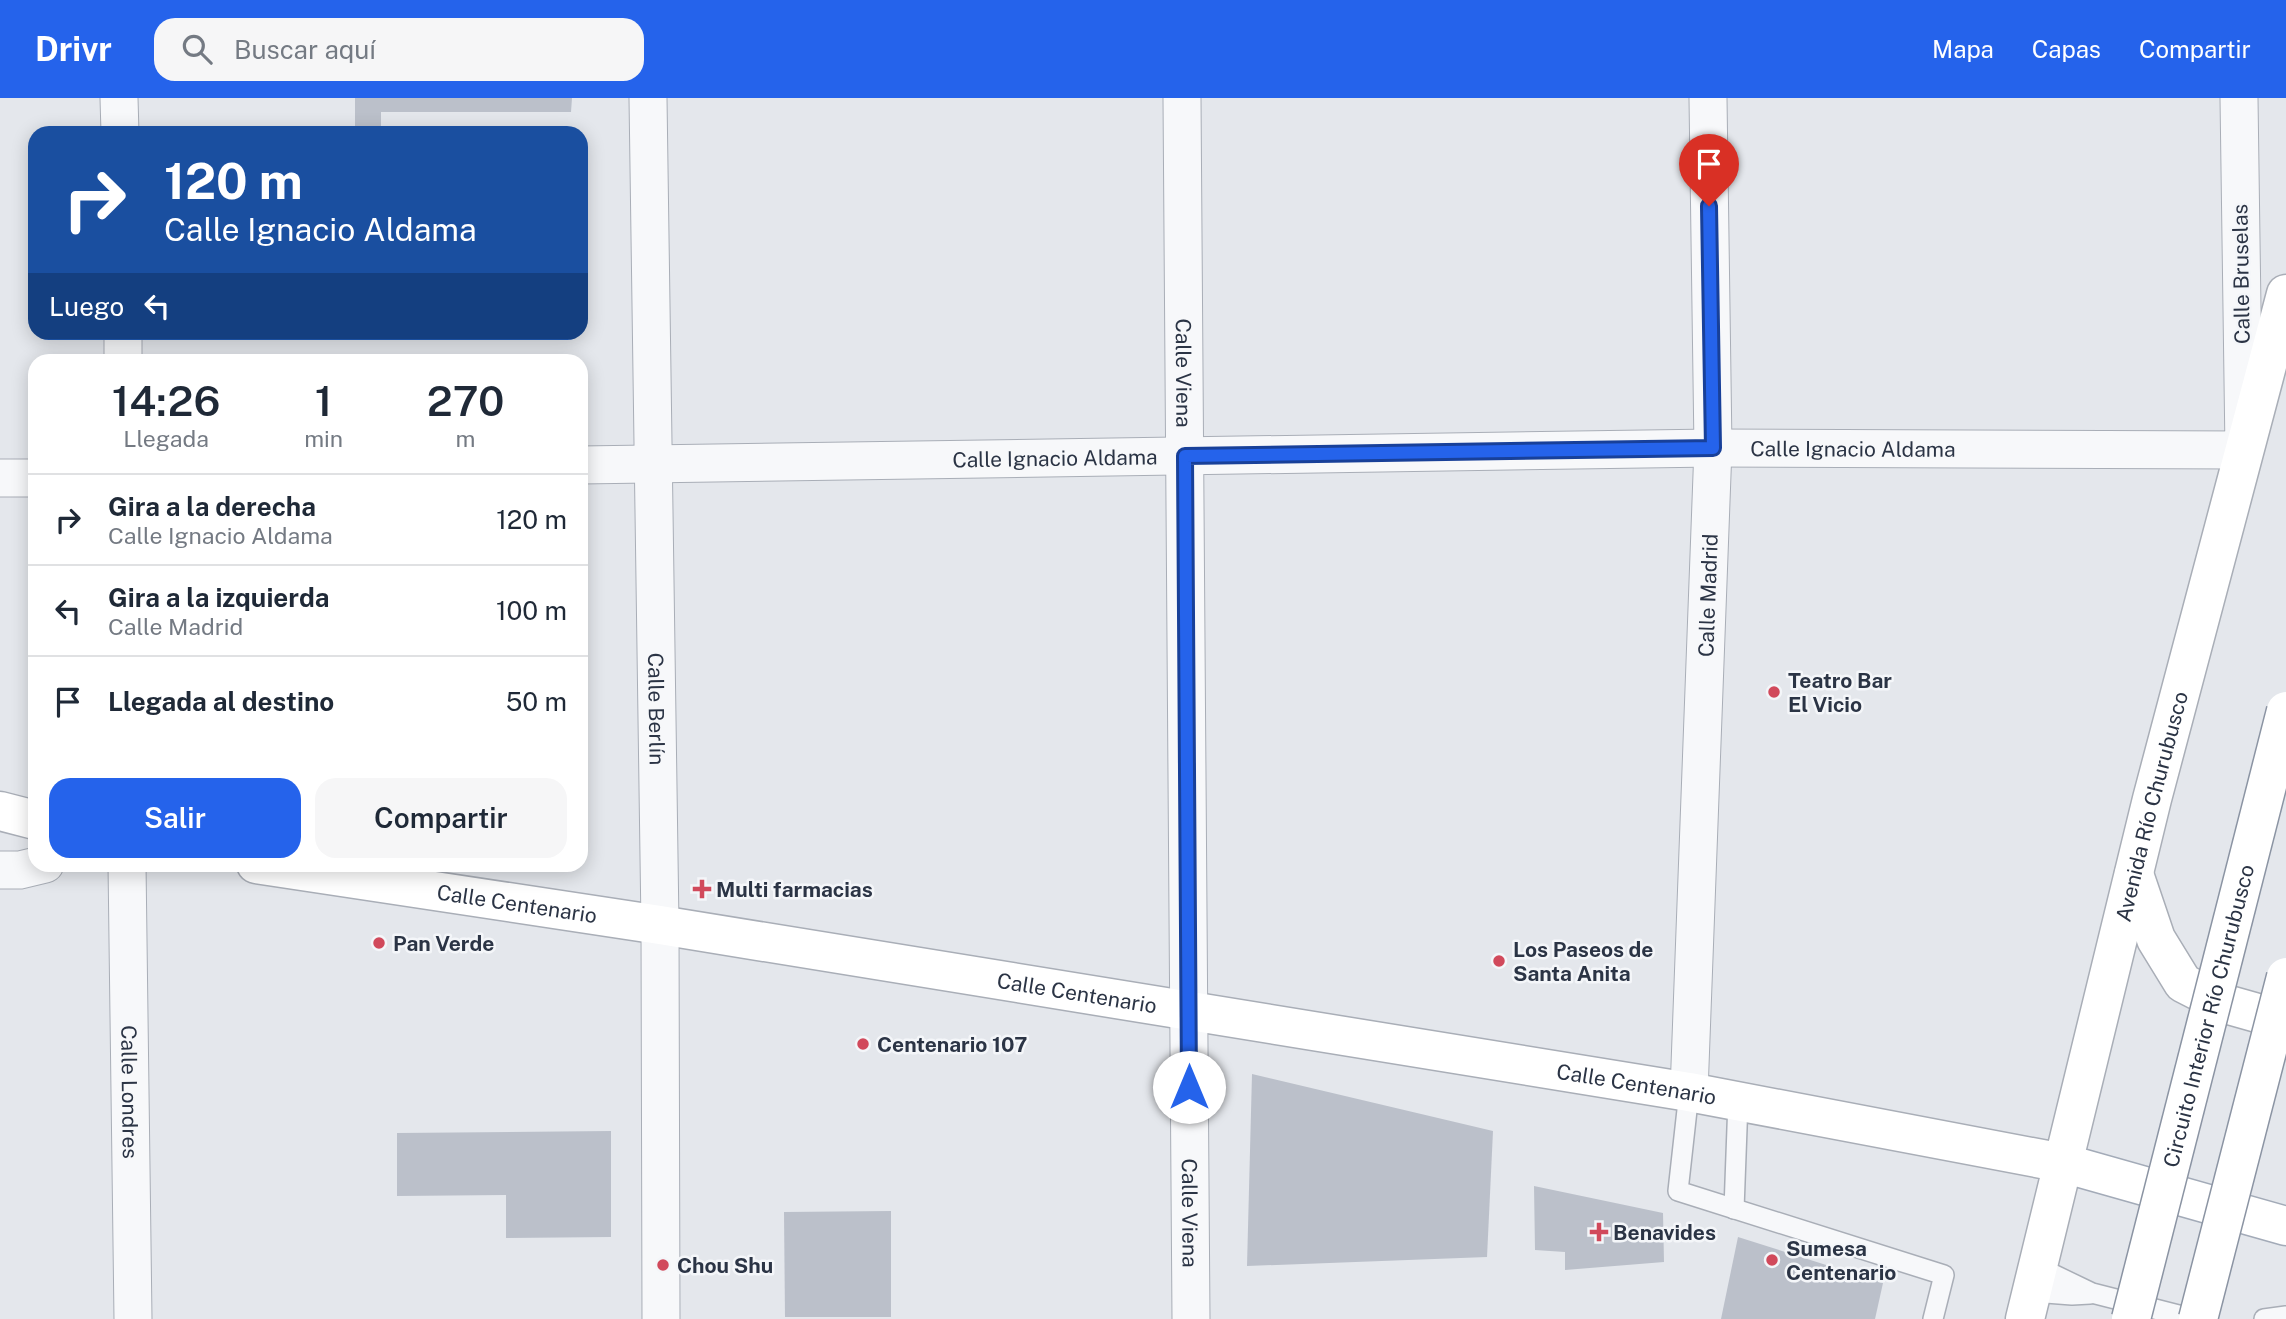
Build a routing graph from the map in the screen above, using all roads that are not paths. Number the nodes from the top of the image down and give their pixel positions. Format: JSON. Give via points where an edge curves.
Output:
{"nodes":[{"id":1,"x":119,"y":98,"type":"edge"},
{"id":2,"x":648,"y":98,"type":"edge"},
{"id":3,"x":1182,"y":98,"type":"edge"},
{"id":4,"x":1708,"y":98,"type":"edge"},
{"id":5,"x":2239,"y":98,"type":"edge"},
{"id":6,"x":120,"y":126,"type":"edge"},
{"id":7,"x":2286,"y":294,"type":"edge"},
{"id":8,"x":1713,"y":448,"type":"junction"},
{"id":9,"x":2244,"y":450,"type":"junction"},
{"id":10,"x":1185,"y":456,"type":"junction"},
{"id":11,"x":653,"y":463,"type":"junction"},
{"id":12,"x":588,"y":465,"type":"edge"},
{"id":13,"x":0,"y":478,"type":"edge"},
{"id":14,"x":28,"y":478,"type":"edge"},
{"id":15,"x":2286,"y":711,"type":"edge"},
{"id":16,"x":0,"y":811,"type":"edge"},
{"id":17,"x":28,"y":818,"type":"edge"},
{"id":18,"x":28,"y":868,"type":"edge"},
{"id":19,"x":0,"y":870,"type":"edge"},
{"id":20,"x":127,"y":872,"type":"edge"},
{"id":21,"x":309,"y":872,"type":"edge"},
{"id":22,"x":2134,"y":874,"type":"junction"},
{"id":23,"x":660,"y":925,"type":"junction"},
{"id":24,"x":2286,"y":977,"type":"edge"},
{"id":25,"x":1188,"y":1010,"type":"junction"},
{"id":26,"x":2286,"y":1015,"type":"edge"},
{"id":27,"x":1689,"y":1092,"type":"junction"},
{"id":28,"x":1738,"y":1101,"type":"junction"},
{"id":29,"x":2063,"y":1163,"type":"junction"},
{"id":30,"x":1734,"y":1209,"type":"junction"},
{"id":31,"x":2286,"y":1226,"type":"edge"},
{"id":32,"x":2032,"y":1293,"type":"edge"},
{"id":33,"x":2286,"y":1316,"type":"edge"},
{"id":34,"x":133,"y":1319,"type":"edge"},
{"id":35,"x":661,"y":1319,"type":"edge"},
{"id":36,"x":1191,"y":1319,"type":"edge"},
{"id":37,"x":1933,"y":1319,"type":"edge"},
{"id":38,"x":2131,"y":1319,"type":"edge"},
{"id":39,"x":2196,"y":1319,"type":"edge"},
{"id":40,"x":2264,"y":1319,"type":"edge"}],
"edges":[{"from":1,"to":6,"type":"street"},
{"from":2,"to":11,"type":"street","name":"Calle Berlín"},
{"from":3,"to":10,"type":"street","name":"Calle Viena"},
{"from":4,"to":8,"type":"street","name":"Calle Madrid"},
{"from":5,"to":9,"type":"street","name":"Calle Bruselas"},
{"from":7,"to":9,"type":"main road","name":"Avenida Río Churubusco"},
{"from":8,"to":9,"type":"street","name":"Calle Ignacio Aldama"},
{"from":8,"to":10,"type":"street","name":"Calle Ignacio Aldama"},
{"from":8,"to":27,"type":"street","name":"Calle Madrid"},
{"from":9,"to":22,"type":"main road","name":"Avenida Río Churubusco"},
{"from":10,"to":11,"type":"street","name":"Calle Ignacio Aldama"},
{"from":10,"to":25,"type":"street","name":"Calle Viena"},
{"from":11,"to":12,"type":"street","name":"Calle Ignacio Aldama"},
{"from":11,"to":23,"type":"street","name":"Calle Berlín"},
{"from":13,"to":14,"type":"street"},
{"from":15,"to":38,"type":"main road","name":"Circuito Interior Río Churubusco","bridge":true},
{"from":16,"to":17,"type":"main road"},
{"from":18,"to":19,"type":"street"},
{"from":20,"to":34,"type":"street","name":"Calle Londres"},
{"from":21,"to":23,"type":"main road","name":"Calle Centenario"},
{"from":22,"to":26,"type":"main road","via":[[2156,939],[2183,983],[2222,1003],[2268,1016]]},
{"from":22,"to":29,"type":"main road","name":"Avenida Río Churubusco"},
{"from":23,"to":25,"type":"main road","name":"Calle Centenario"},
{"from":23,"to":35,"type":"street","name":"Calle Berlín"},
{"from":24,"to":39,"type":"main road","bridge":true},
{"from":25,"to":27,"type":"main road","name":"Calle Centenario"},
{"from":25,"to":36,"type":"street","name":"Calle Viena"},
{"from":27,"to":28,"type":"main road","name":"Calle Centenario"},
{"from":27,"to":30,"type":"lane","via":[[1678,1191]]},
{"from":28,"to":29,"type":"main road","name":"Calle Centenario"},
{"from":28,"to":30,"type":"lane"},
{"from":29,"to":31,"type":"main road","name":"Calle Centenario"},
{"from":29,"to":32,"type":"main road","name":"Avenida Río Churubusco"},
{"from":30,"to":37,"type":"lane","via":[[1944,1275]]},
{"from":32,"to":39,"type":"lane","via":[[2092,1293]]},
{"from":33,"to":40,"type":"lane"}]}
